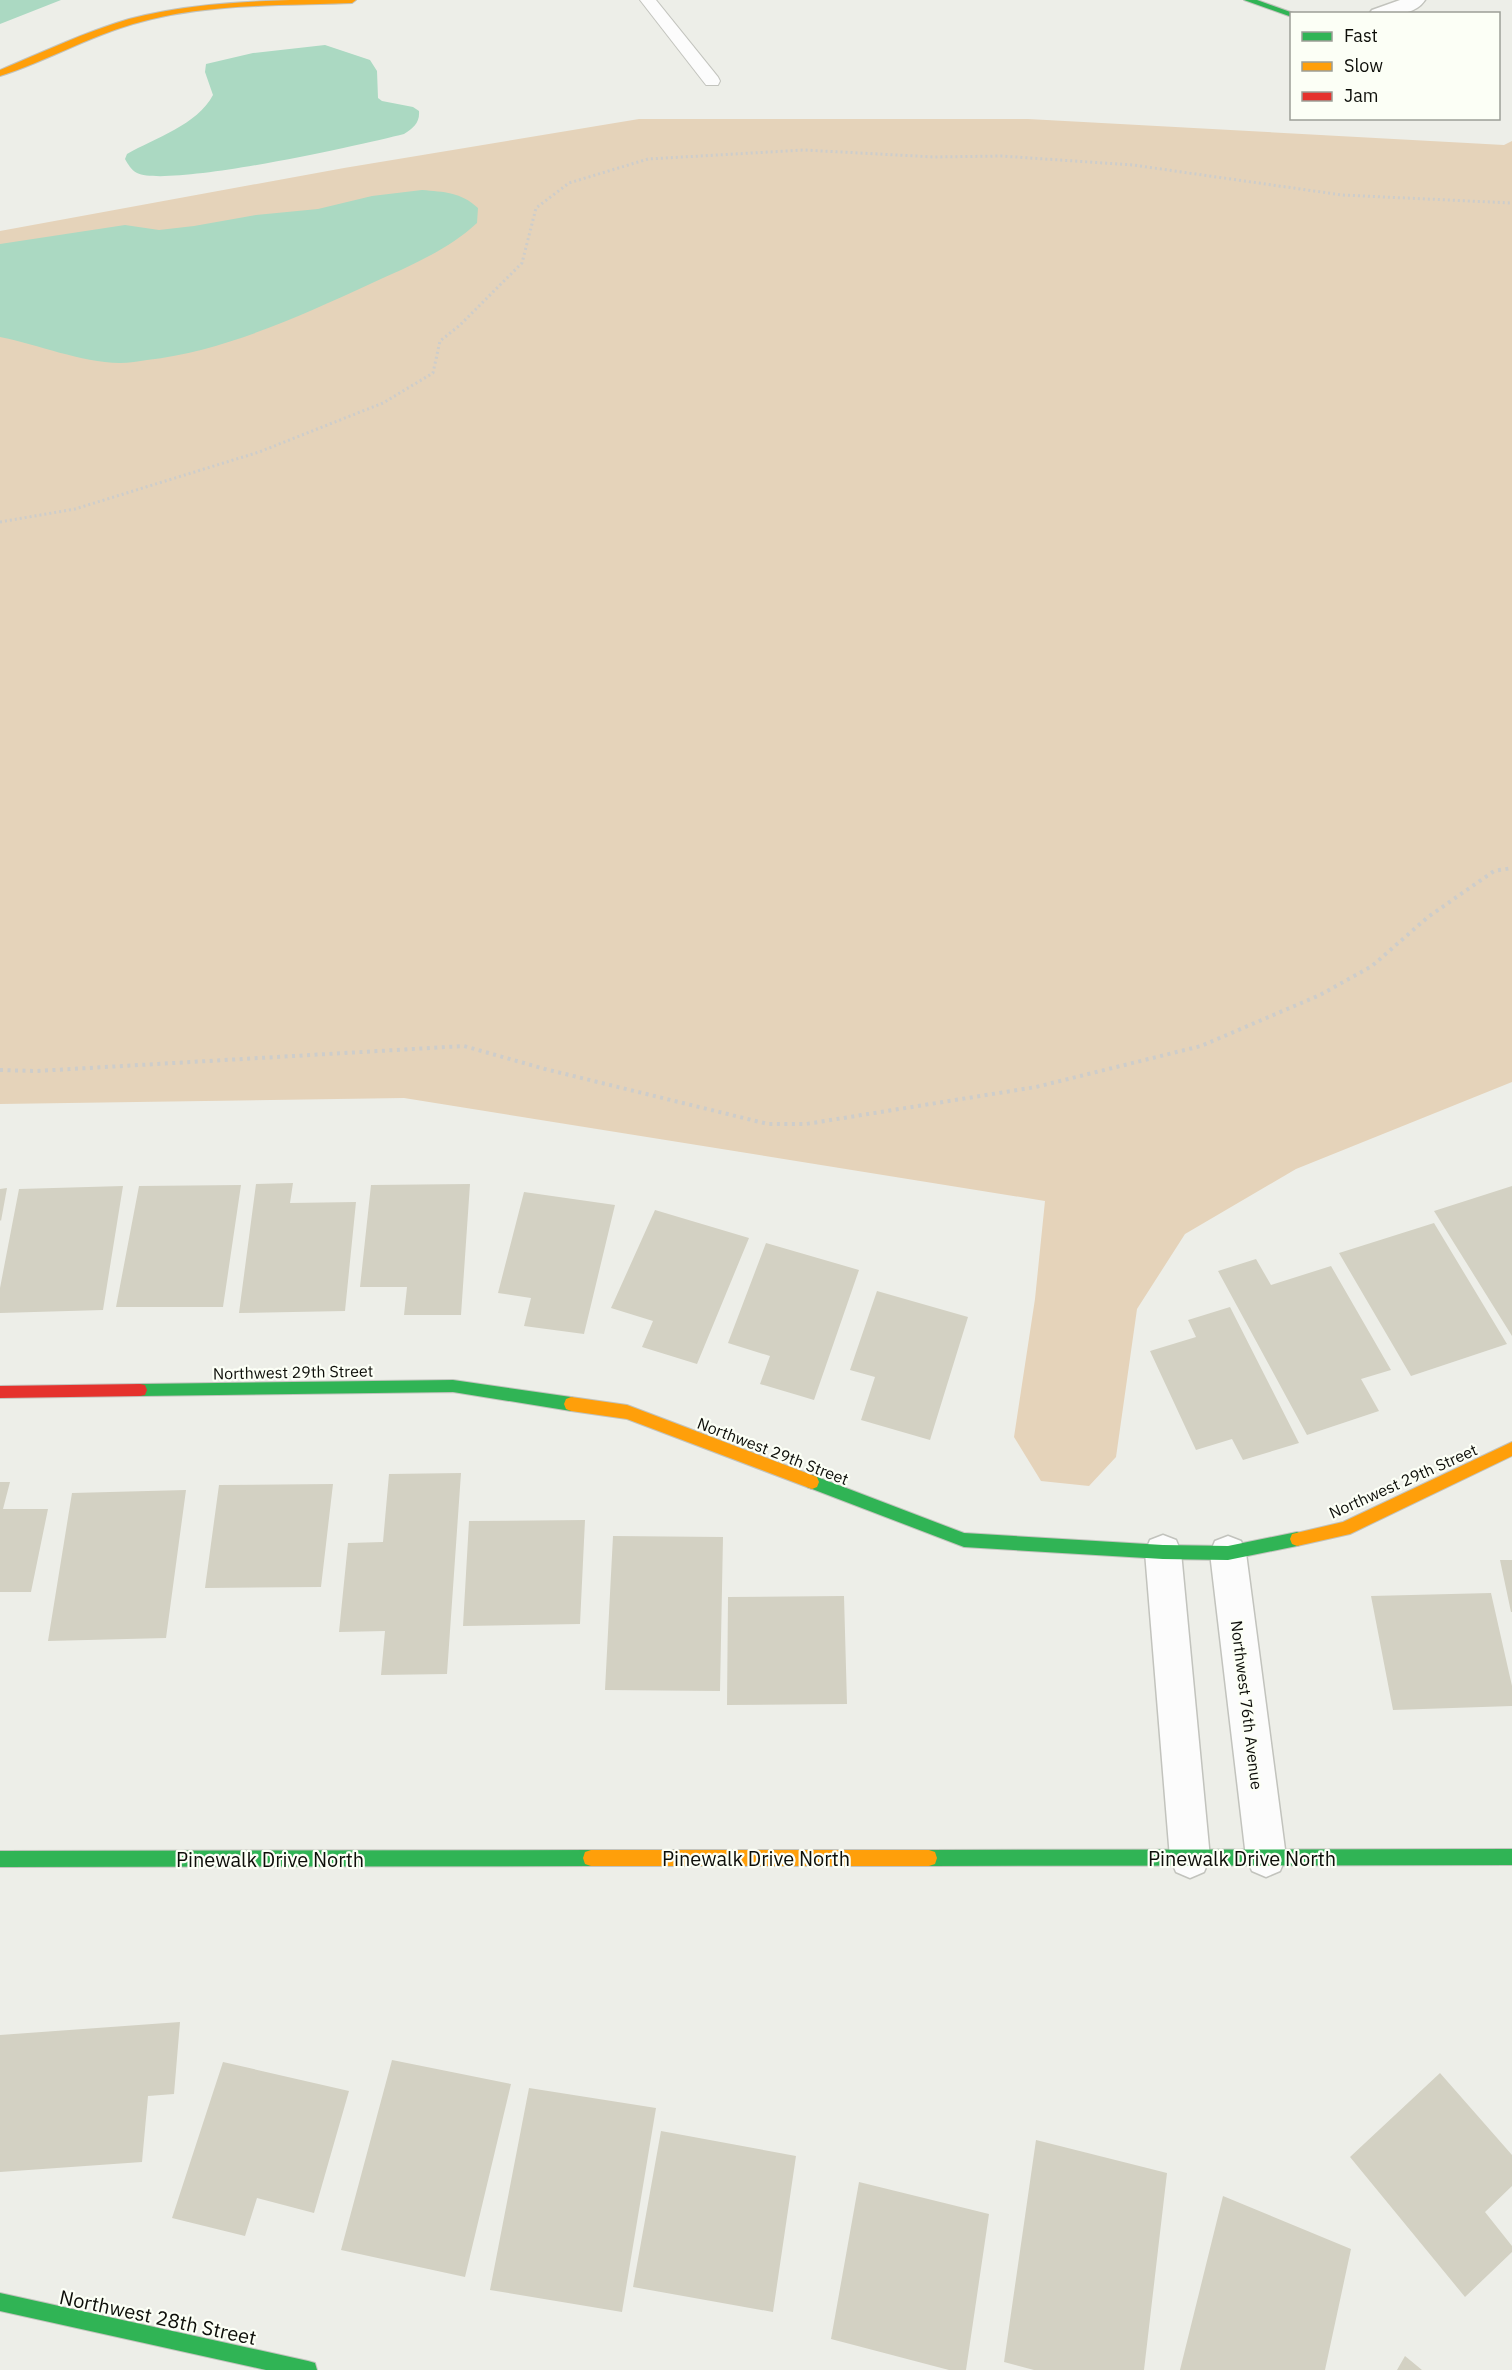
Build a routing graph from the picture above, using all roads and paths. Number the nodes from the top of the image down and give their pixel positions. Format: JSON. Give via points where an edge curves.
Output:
{"nodes":[{"id":1,"x":352,"y":0,"type":"edge"},
{"id":2,"x":648,"y":0,"type":"edge"},
{"id":3,"x":1248,"y":0,"type":"edge"},
{"id":4,"x":1415,"y":0,"type":"edge"},
{"id":5,"x":336,"y":1,"type":"edge"},
{"id":6,"x":292,"y":2,"type":"edge"},
{"id":7,"x":1386,"y":12,"type":"edge"},
{"id":8,"x":1290,"y":13,"type":"edge"},
{"id":9,"x":0,"y":73,"type":"edge"},
{"id":10,"x":712,"y":81,"type":"dead end"},
{"id":11,"x":1512,"y":203,"type":"edge"},
{"id":12,"x":0,"y":522,"type":"edge"},
{"id":13,"x":1512,"y":868,"type":"edge"},
{"id":14,"x":0,"y":1070,"type":"edge"},
{"id":15,"x":0,"y":1392,"type":"edge"},
{"id":16,"x":1512,"y":1449,"type":"edge"},
{"id":17,"x":1163,"y":1552,"type":"junction"},
{"id":18,"x":1228,"y":1553,"type":"junction"},
{"id":19,"x":1266,"y":1857,"type":"junction"},
{"id":20,"x":1512,"y":1857,"type":"edge"},
{"id":21,"x":1190,"y":1858,"type":"junction"},
{"id":22,"x":0,"y":1859,"type":"edge"},
{"id":23,"x":0,"y":2302,"type":"edge"},
{"id":24,"x":308,"y":2370,"type":"edge"}],
"edges":[{"from":1,"to":5,"type":"street"},
{"from":2,"to":10,"type":"lane"},
{"from":3,"to":8,"type":"street"},
{"from":4,"to":7,"type":"street"},
{"from":5,"to":6,"type":"street"},
{"from":6,"to":9,"type":"street","via":[[150,17]]},
{"from":11,"to":12,"type":"path","via":[[1342,195],[1132,165],[1002,156],[934,157],[804,150],[648,159],[569,183],[536,208],[522,263],[440,341],[433,373],[383,403],[260,452],[75,509]]},
{"from":13,"to":14,"type":"path","via":[[1494,871],[1437,910],[1372,966],[1320,995],[1202,1046],[1036,1087],[839,1120],[768,1124],[545,1070],[464,1046]]},
{"from":15,"to":17,"type":"street","name":"Northwest 29th Street","via":[[453,1386],[627,1413],[964,1540]]},
{"from":16,"to":18,"type":"street","name":"Northwest 29th Street","via":[[1345,1529]]},
{"from":17,"to":18,"type":"street","name":"Northwest 29th Street"},
{"from":17,"to":21,"type":"street"},
{"from":18,"to":19,"type":"street","name":"Northwest 76th Avenue"},
{"from":19,"to":20,"type":"street","name":"Pinewalk Drive North"},
{"from":19,"to":21,"type":"street","name":"Pinewalk Drive North"},
{"from":21,"to":22,"type":"street","name":"Pinewalk Drive North"},
{"from":23,"to":24,"type":"street","name":"Northwest 28th Street"}]}
